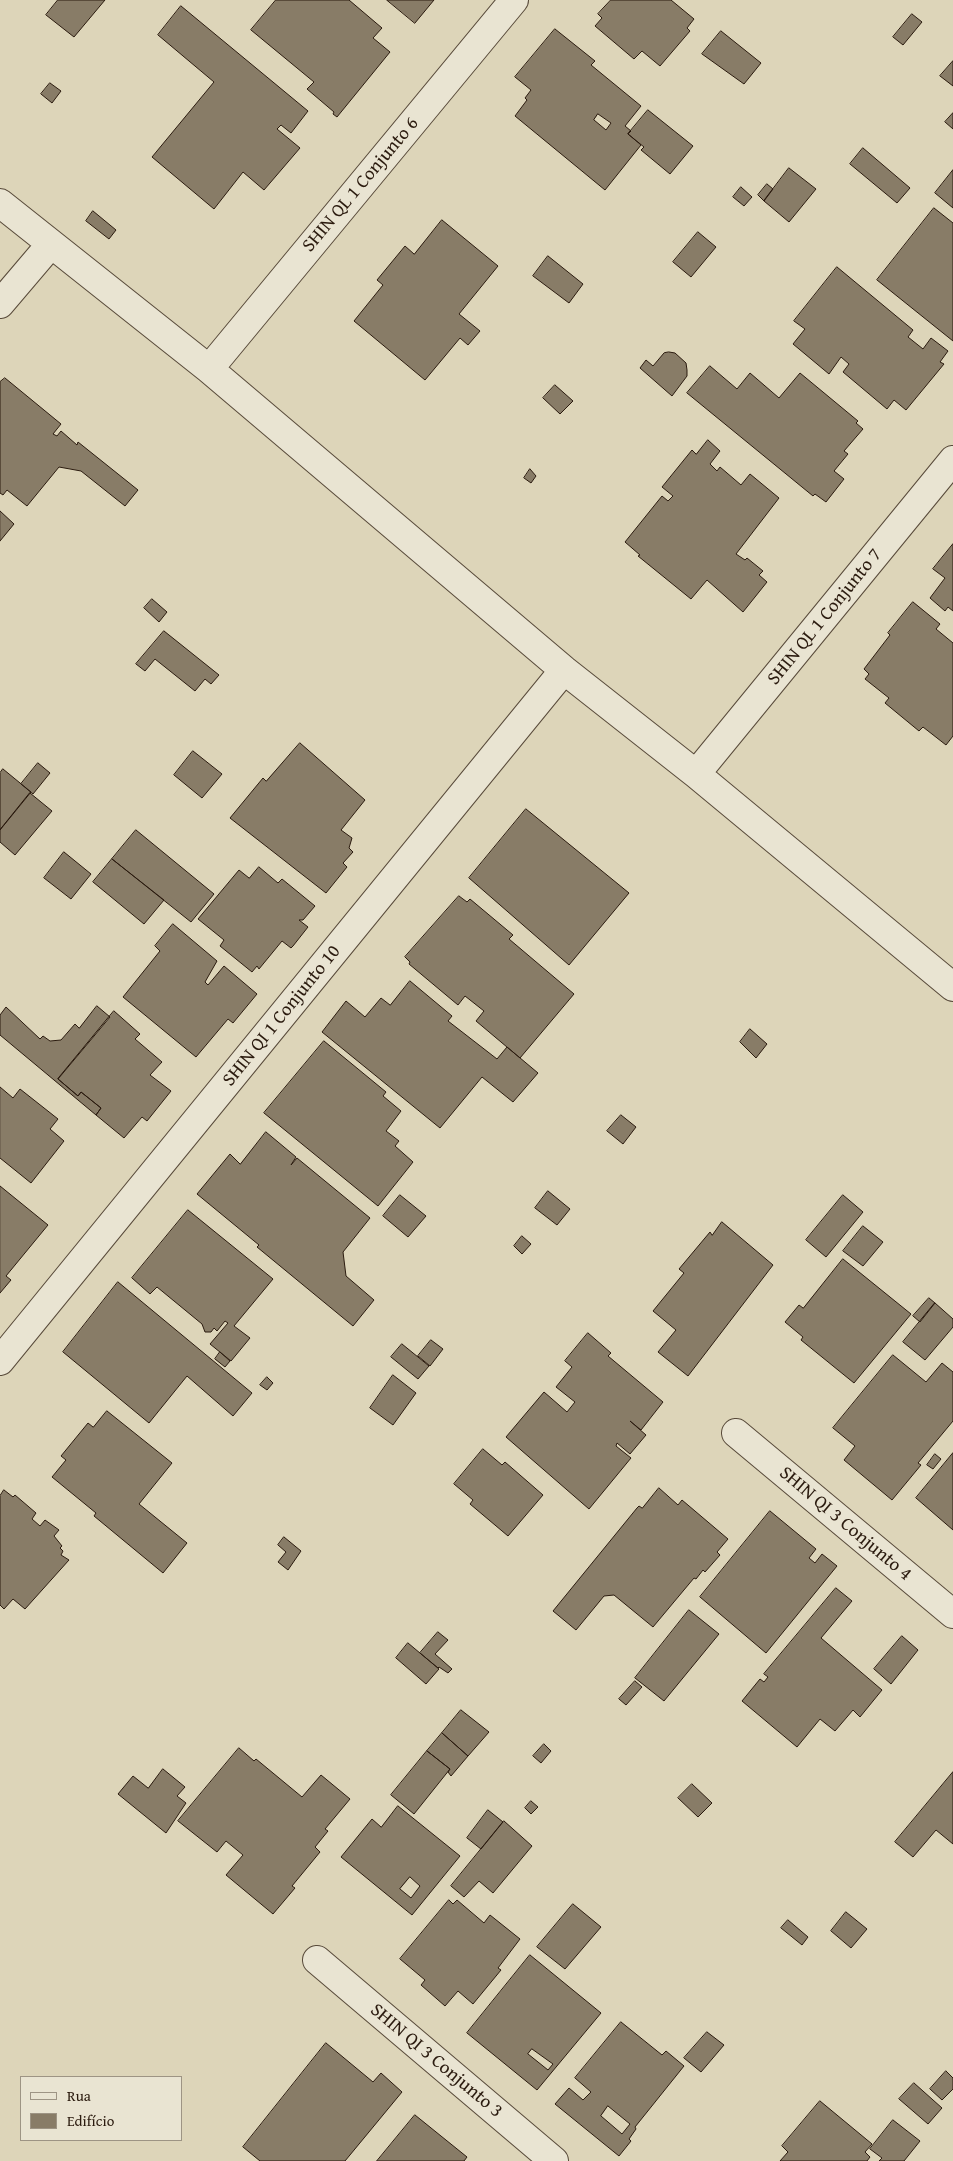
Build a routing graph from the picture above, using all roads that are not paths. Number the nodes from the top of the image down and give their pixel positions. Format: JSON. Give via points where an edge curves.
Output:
{"nodes":[{"id":1,"x":514,"y":0,"type":"edge"},
{"id":2,"x":0,"y":203,"type":"edge"},
{"id":3,"x":51,"y":244,"type":"junction"},
{"id":4,"x":0,"y":304,"type":"edge"},
{"id":5,"x":208,"y":369,"type":"junction"},
{"id":6,"x":953,"y":460,"type":"edge"},
{"id":7,"x":564,"y":670,"type":"junction"},
{"id":8,"x":696,"y":774,"type":"junction"},
{"id":9,"x":953,"y":987,"type":"edge"},
{"id":10,"x":0,"y":1361,"type":"edge"},
{"id":11,"x":736,"y":1433,"type":"dead end"},
{"id":12,"x":953,"y":1614,"type":"edge"},
{"id":13,"x":317,"y":1960,"type":"dead end"},
{"id":14,"x":554,"y":2161,"type":"edge"}],
"edges":[{"from":1,"to":5,"type":"street","name":"SHIN QL 1 Conjunto 6"},
{"from":2,"to":3,"type":"street"},
{"from":3,"to":4,"type":"street"},
{"from":3,"to":5,"type":"street"},
{"from":5,"to":7,"type":"street"},
{"from":6,"to":8,"type":"street","name":"SHIN QL 1 Conjunto 7"},
{"from":7,"to":8,"type":"street"},
{"from":7,"to":10,"type":"street","name":"SHIN QI 1 Conjunto 10"},
{"from":8,"to":9,"type":"street"},
{"from":11,"to":12,"type":"street","name":"SHIN QI 3 Conjunto 4"},
{"from":13,"to":14,"type":"street","name":"SHIN QI 3 Conjunto 3"}]}
